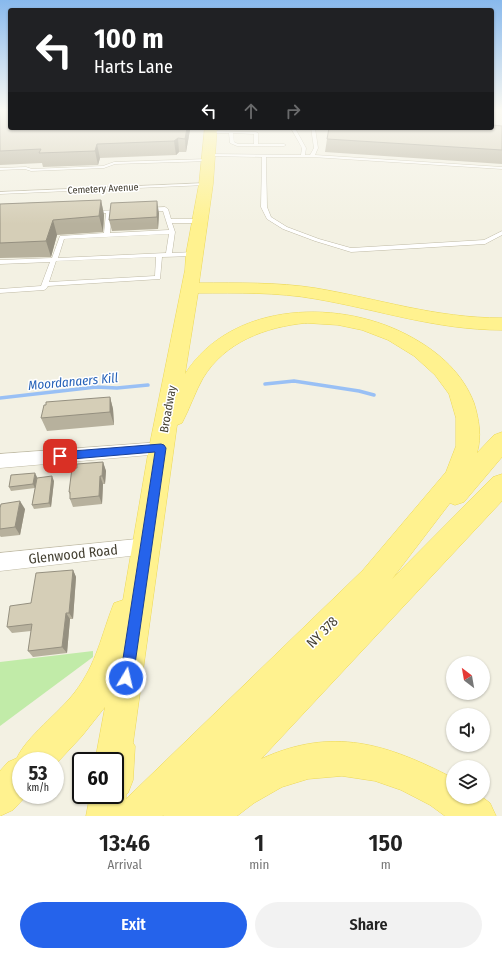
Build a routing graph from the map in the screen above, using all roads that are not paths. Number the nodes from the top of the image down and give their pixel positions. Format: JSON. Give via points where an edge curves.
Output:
{"nodes":[{"id":1,"x":209,"y":147,"type":"edge"},
{"id":2,"x":303,"y":147,"type":"edge"},
{"id":3,"x":316,"y":147,"type":"edge"},
{"id":4,"x":264,"y":155,"type":"junction"},
{"id":5,"x":303,"y":156,"type":"junction"},
{"id":6,"x":312,"y":156,"type":"junction"},
{"id":7,"x":208,"y":158,"type":"junction"},
{"id":8,"x":502,"y":168,"type":"edge"},
{"id":9,"x":0,"y":169,"type":"edge"},
{"id":10,"x":206,"y":184,"type":"junction"},
{"id":11,"x":0,"y":193,"type":"edge"},
{"id":12,"x":144,"y":210,"type":"edge"},
{"id":13,"x":130,"y":211,"type":"edge"},
{"id":14,"x":109,"y":212,"type":"junction"},
{"id":15,"x":86,"y":213,"type":"edge"},
{"id":16,"x":169,"y":221,"type":"junction"},
{"id":17,"x":200,"y":221,"type":"junction"},
{"id":18,"x":172,"y":232,"type":"junction"},
{"id":19,"x":502,"y":233,"type":"edge"},
{"id":20,"x":107,"y":235,"type":"junction"},
{"id":21,"x":194,"y":254,"type":"junction"},
{"id":22,"x":159,"y":256,"type":"junction"},
{"id":23,"x":169,"y":256,"type":"junction"},
{"id":24,"x":54,"y":260,"type":"junction"},
{"id":25,"x":0,"y":262,"type":"edge"},
{"id":26,"x":45,"y":284,"type":"junction"},
{"id":27,"x":190,"y":288,"type":"junction"},
{"id":28,"x":0,"y":291,"type":"edge"},
{"id":29,"x":502,"y":324,"type":"edge"},
{"id":30,"x":502,"y":441,"type":"edge"},
{"id":31,"x":161,"y":448,"type":"junction"},
{"id":32,"x":0,"y":461,"type":"edge"},
{"id":33,"x":502,"y":484,"type":"edge"},
{"id":34,"x":147,"y":546,"type":"junction"},
{"id":35,"x":0,"y":562,"type":"edge"},
{"id":36,"x":369,"y":585,"type":"junction"},
{"id":37,"x":115,"y":749,"type":"edge"},
{"id":38,"x":42,"y":752,"type":"edge"},
{"id":39,"x":12,"y":784,"type":"edge"},
{"id":40,"x":0,"y":797,"type":"edge"},
{"id":41,"x":107,"y":804,"type":"edge"},
{"id":42,"x":114,"y":804,"type":"edge"},
{"id":43,"x":105,"y":816,"type":"edge"},
{"id":44,"x":113,"y":816,"type":"edge"},
{"id":45,"x":136,"y":816,"type":"edge"},
{"id":46,"x":182,"y":816,"type":"edge"},
{"id":47,"x":208,"y":816,"type":"edge"},
{"id":48,"x":477,"y":816,"type":"edge"}],
"edges":[{"from":1,"to":7,"type":"main road","name":"Broadway"},
{"from":2,"to":5,"type":"lane"},
{"from":3,"to":6,"type":"lane"},
{"from":4,"to":5,"type":"lane"},
{"from":4,"to":7,"type":"lane"},
{"from":4,"to":19,"type":"lane","via":[[264,207],[268,218],[285,228],[317,240],[351,250],[485,242]]},
{"from":5,"to":6,"type":"lane"},
{"from":6,"to":8,"type":"lane"},
{"from":7,"to":9,"type":"lane","via":[[114,163],[104,167]]},
{"from":7,"to":10,"type":"main road","name":"Broadway"},
{"from":10,"to":11,"type":"lane","name":"Cemetery Avenue"},
{"from":10,"to":17,"type":"main road","name":"Broadway"},
{"from":12,"to":16,"type":"lane","via":[[165,209]]},
{"from":13,"to":14,"type":"lane"},
{"from":14,"to":15,"type":"lane"},
{"from":14,"to":20,"type":"lane"},
{"from":16,"to":17,"type":"lane"},
{"from":16,"to":18,"type":"lane"},
{"from":17,"to":21,"type":"main road","name":"Broadway"},
{"from":18,"to":20,"type":"lane"},
{"from":18,"to":23,"type":"lane"},
{"from":20,"to":24,"type":"lane","via":[[62,237]]},
{"from":21,"to":23,"type":"lane"},
{"from":21,"to":27,"type":"main road","name":"Broadway"},
{"from":22,"to":23,"type":"lane"},
{"from":22,"to":24,"type":"lane"},
{"from":22,"to":26,"type":"lane","via":[[158,278]]},
{"from":24,"to":25,"type":"lane"},
{"from":24,"to":26,"type":"lane"},
{"from":26,"to":28,"type":"lane","via":[[44,288]]},
{"from":27,"to":29,"type":"main road","via":[[298,291],[423,317],[462,323]]},
{"from":27,"to":31,"type":"main road","name":"Broadway"},
{"from":30,"to":36,"type":"main road","name":"NY 378","number":"NY 378"},
{"from":31,"to":32,"type":"street"},
{"from":31,"to":34,"type":"main road","name":"Broadway"},
{"from":31,"to":36,"type":"main road","via":[[197,371],[217,349],[250,330],[286,320],[333,319],[371,326],[412,344],[447,373],[462,397],[470,437],[456,477]]},
{"from":33,"to":46,"type":"main road"},
{"from":34,"to":35,"type":"street","name":"Glenwood Road"},
{"from":34,"to":37,"type":"main road","name":"Broadway"},
{"from":34,"to":38,"type":"main road","via":[[112,656],[100,683],[81,710]]},
{"from":36,"to":45,"type":"main road","name":"NY 378","number":"NY 378"},
{"from":39,"to":40,"type":"main road"},
{"from":41,"to":43,"type":"main road"},
{"from":42,"to":44,"type":"main road"},
{"from":47,"to":48,"type":"main road","via":[[246,785],[275,771],[303,761],[331,758],[362,760],[393,767],[452,796]]}]}
